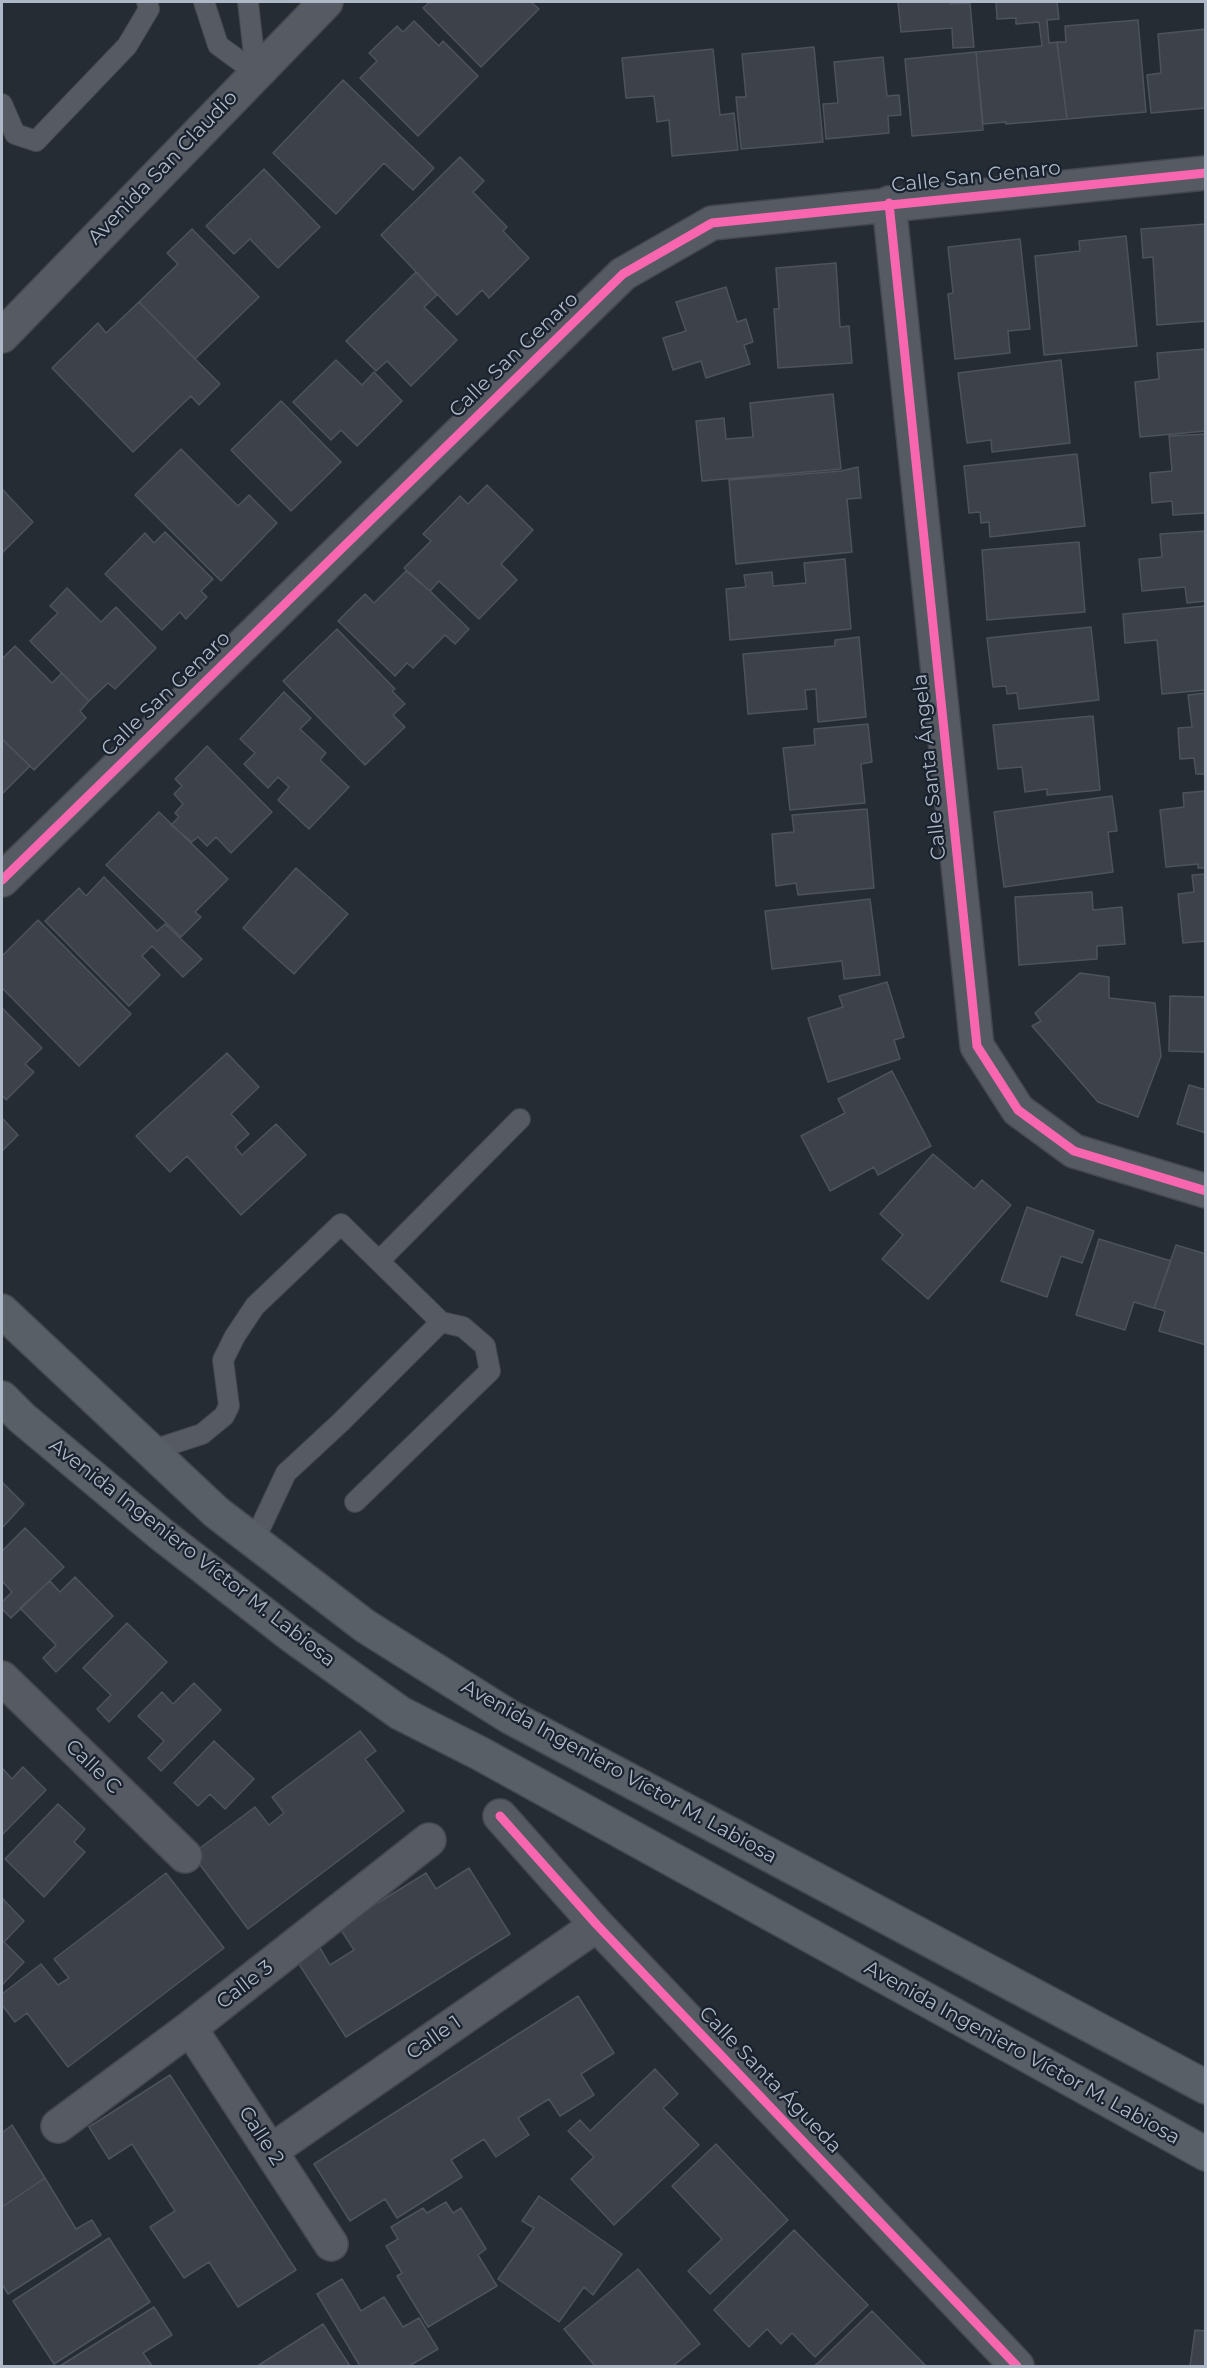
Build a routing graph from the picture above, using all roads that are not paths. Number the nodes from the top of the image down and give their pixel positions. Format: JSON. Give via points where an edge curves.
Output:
{"nodes":[{"id":1,"x":147,"y":2,"type":"edge"},
{"id":2,"x":204,"y":2,"type":"edge"},
{"id":3,"x":248,"y":2,"type":"edge"},
{"id":4,"x":326,"y":2,"type":"edge"},
{"id":5,"x":256,"y":72,"type":"junction"},
{"id":6,"x":2,"y":104,"type":"edge"},
{"id":7,"x":1206,"y":173,"type":"edge"},
{"id":8,"x":889,"y":203,"type":"junction"},
{"id":9,"x":2,"y":336,"type":"edge"},
{"id":10,"x":2,"y":879,"type":"edge"},
{"id":11,"x":520,"y":1119,"type":"dead end"},
{"id":12,"x":1206,"y":1191,"type":"edge"},
{"id":13,"x":379,"y":1261,"type":"junction"},
{"id":14,"x":2,"y":1311,"type":"edge"},
{"id":15,"x":441,"y":1322,"type":"junction"},
{"id":16,"x":2,"y":1398,"type":"edge"},
{"id":17,"x":150,"y":1451,"type":"junction"},
{"id":18,"x":355,"y":1502,"type":"dead end"},
{"id":19,"x":254,"y":1541,"type":"junction"},
{"id":20,"x":2,"y":1678,"type":"edge"},
{"id":21,"x":500,"y":1816,"type":"dead end"},
{"id":22,"x":429,"y":1840,"type":"dead end"},
{"id":23,"x":185,"y":1856,"type":"dead end"},
{"id":24,"x":597,"y":1925,"type":"junction"},
{"id":25,"x":190,"y":2028,"type":"junction"},
{"id":26,"x":1206,"y":2087,"type":"edge"},
{"id":27,"x":58,"y":2126,"type":"dead end"},
{"id":28,"x":271,"y":2151,"type":"junction"},
{"id":29,"x":1206,"y":2154,"type":"edge"},
{"id":30,"x":331,"y":2244,"type":"dead end"},
{"id":31,"x":1017,"y":2367,"type":"edge"}],
"edges":[{"from":1,"to":6,"type":"lane","via":[[149,9],[127,46],[36,141],[15,134]]},
{"from":2,"to":5,"type":"lane","via":[[218,45]]},
{"from":3,"to":5,"type":"lane"},
{"from":4,"to":5,"type":"street","name":"Avenida San Claudio"},
{"from":5,"to":9,"type":"street","name":"Avenida San Claudio"},
{"from":7,"to":8,"type":"street","name":"Calle San Genaro"},
{"from":8,"to":10,"type":"street","name":"Calle San Genaro","via":[[712,223],[623,274]]},
{"from":8,"to":12,"type":"street","name":"Calle Santa Ángela","via":[[977,1046],[1018,1110],[1074,1151]]},
{"from":11,"to":13,"type":"lane"},
{"from":13,"to":15,"type":"lane"},
{"from":13,"to":17,"type":"lane","via":[[341,1224],[255,1306],[234,1336],[223,1360],[229,1406],[224,1416],[202,1434]]},
{"from":14,"to":17,"type":"main road","name":"Avenida Ingeniero Víctor M. Labiosa"},
{"from":15,"to":18,"type":"lane","via":[[463,1327],[484,1346],[490,1371]]},
{"from":15,"to":19,"type":"lane","via":[[286,1473]]},
{"from":16,"to":29,"type":"main road","name":"Avenida Ingeniero Víctor M. Labiosa","via":[[161,1534],[400,1713]]},
{"from":17,"to":19,"type":"main road","name":"Avenida Ingeniero Víctor M. Labiosa"},
{"from":19,"to":26,"type":"main road","name":"Avenida Ingeniero Víctor M. Labiosa","via":[[365,1626],[510,1717]]},
{"from":20,"to":23,"type":"street","name":"Calle C"},
{"from":21,"to":24,"type":"street","name":"Calle Santa Águeda"},
{"from":22,"to":25,"type":"street","name":"Calle 3"},
{"from":24,"to":28,"type":"street","name":"Calle 1"},
{"from":24,"to":31,"type":"street","name":"Calle Santa Águeda"},
{"from":25,"to":27,"type":"street","name":"Calle 3"},
{"from":25,"to":28,"type":"street","name":"Calle 2"},
{"from":28,"to":30,"type":"street","name":"Calle 2"}]}
